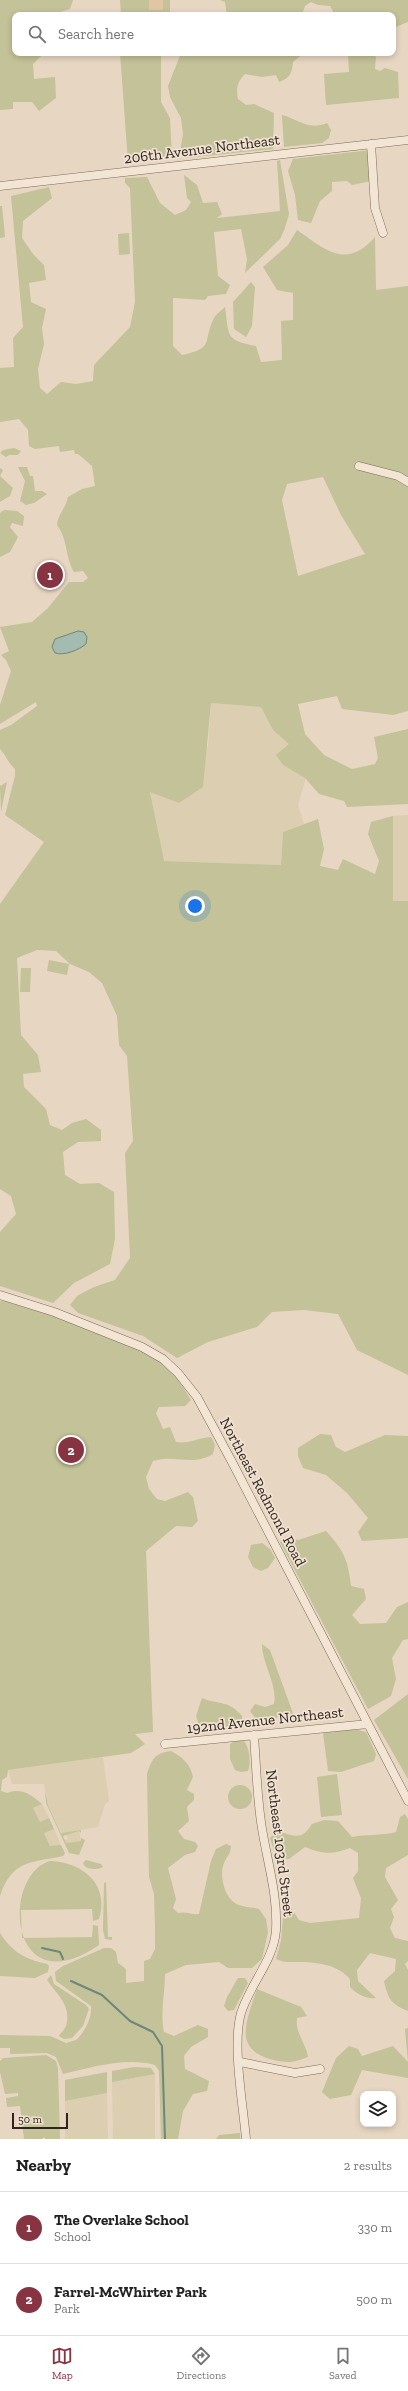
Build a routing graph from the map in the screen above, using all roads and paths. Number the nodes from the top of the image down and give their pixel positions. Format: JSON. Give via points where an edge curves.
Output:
{"nodes":[{"id":1,"x":408,"y":140,"type":"edge"},
{"id":2,"x":371,"y":144,"type":"junction"},
{"id":3,"x":0,"y":186,"type":"edge"},
{"id":4,"x":383,"y":233,"type":"dead end"},
{"id":5,"x":359,"y":466,"type":"dead end"},
{"id":6,"x":408,"y":482,"type":"edge"},
{"id":7,"x":0,"y":1295,"type":"edge"},
{"id":8,"x":368,"y":1724,"type":"junction"},
{"id":9,"x":254,"y":1735,"type":"junction"},
{"id":10,"x":165,"y":1744,"type":"dead end"},
{"id":11,"x":408,"y":1801,"type":"edge"},
{"id":12,"x":240,"y":2062,"type":"junction"},
{"id":13,"x":320,"y":2070,"type":"dead end"},
{"id":14,"x":246,"y":2139,"type":"edge"}],
"edges":[{"from":1,"to":2,"type":"street","name":"206th Avenue Northeast"},
{"from":2,"to":3,"type":"street","name":"206th Avenue Northeast"},
{"from":2,"to":4,"type":"street","via":[[375,208]]},
{"from":5,"to":6,"type":"street","via":[[398,476]]},
{"from":7,"to":8,"type":"street","name":"Northeast Redmond Road","via":[[54,1312],[142,1347],[163,1359],[178,1373],[204,1410]]},
{"from":8,"to":9,"type":"street","name":"192nd Avenue Northeast"},
{"from":8,"to":11,"type":"street","name":"Northeast Redmond Road"},
{"from":9,"to":10,"type":"street","name":"192nd Avenue Northeast"},
{"from":9,"to":12,"type":"street","name":"Northeast 103rd Street","via":[[261,1823],[272,1876],[276,1929],[275,1943],[247,1996],[241,2014]]},
{"from":12,"to":13,"type":"street","via":[[295,2073]]},
{"from":12,"to":14,"type":"street","name":"Northeast 103rd Street"}]}
